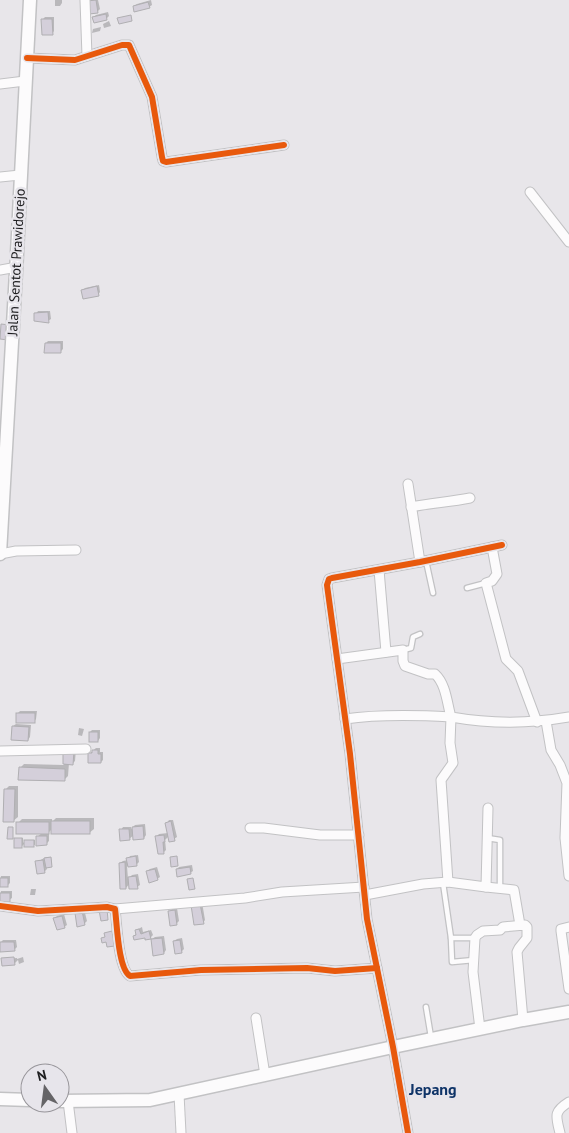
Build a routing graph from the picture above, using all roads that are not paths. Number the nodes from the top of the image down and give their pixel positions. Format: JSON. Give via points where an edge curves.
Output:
{"nodes":[{"id":1,"x":30,"y":0,"type":"edge"},
{"id":2,"x":85,"y":0,"type":"edge"},
{"id":3,"x":87,"y":56,"type":"junction"},
{"id":4,"x":27,"y":58,"type":"junction"},
{"id":5,"x":25,"y":81,"type":"junction"},
{"id":6,"x":0,"y":84,"type":"edge"},
{"id":7,"x":284,"y":145,"type":"dead end"},
{"id":8,"x":20,"y":175,"type":"junction"},
{"id":9,"x":0,"y":177,"type":"edge"},
{"id":10,"x":530,"y":192,"type":"dead end"},
{"id":11,"x":569,"y":242,"type":"edge"},
{"id":12,"x":17,"y":267,"type":"junction"},
{"id":13,"x":0,"y":270,"type":"edge"},
{"id":14,"x":4,"y":423,"type":"edge"},
{"id":15,"x":408,"y":484,"type":"dead end"},
{"id":16,"x":470,"y":498,"type":"dead end"},
{"id":17,"x":411,"y":507,"type":"junction"},
{"id":18,"x":502,"y":545,"type":"dead end"},
{"id":19,"x":492,"y":547,"type":"junction"},
{"id":20,"x":76,"y":550,"type":"dead end"},
{"id":21,"x":0,"y":554,"type":"edge"},
{"id":22,"x":423,"y":562,"type":"junction"},
{"id":23,"x":379,"y":570,"type":"junction"},
{"id":24,"x":486,"y":583,"type":"junction"},
{"id":25,"x":467,"y":588,"type":"dead end"},
{"id":26,"x":433,"y":593,"type":"dead end"},
{"id":27,"x":420,"y":634,"type":"dead end"},
{"id":28,"x":403,"y":650,"type":"junction"},
{"id":29,"x":386,"y":652,"type":"junction"},
{"id":30,"x":336,"y":659,"type":"junction"},
{"id":31,"x":451,"y":717,"type":"junction"},
{"id":32,"x":569,"y":717,"type":"edge"},
{"id":33,"x":345,"y":719,"type":"junction"},
{"id":34,"x":541,"y":721,"type":"junction"},
{"id":35,"x":86,"y":749,"type":"dead end"},
{"id":36,"x":0,"y":751,"type":"edge"},
{"id":37,"x":488,"y":808,"type":"dead end"},
{"id":38,"x":250,"y":828,"type":"dead end"},
{"id":39,"x":358,"y":835,"type":"junction"},
{"id":40,"x":487,"y":838,"type":"junction"},
{"id":41,"x":569,"y":876,"type":"edge"},
{"id":42,"x":445,"y":882,"type":"junction"},
{"id":43,"x":486,"y":887,"type":"junction"},
{"id":44,"x":500,"y":888,"type":"junction"},
{"id":45,"x":364,"y":891,"type":"junction"},
{"id":46,"x":0,"y":906,"type":"edge"},
{"id":47,"x":115,"y":909,"type":"junction"},
{"id":48,"x":520,"y":925,"type":"junction"},
{"id":49,"x":569,"y":927,"type":"edge"},
{"id":50,"x":452,"y":938,"type":"junction"},
{"id":51,"x":475,"y":938,"type":"junction"},
{"id":52,"x":474,"y":960,"type":"junction"},
{"id":53,"x":377,"y":968,"type":"junction"},
{"id":54,"x":569,"y":989,"type":"edge"},
{"id":55,"x":426,"y":1007,"type":"dead end"},
{"id":56,"x":569,"y":1012,"type":"edge"},
{"id":57,"x":256,"y":1018,"type":"dead end"},
{"id":58,"x":523,"y":1020,"type":"junction"},
{"id":59,"x":480,"y":1029,"type":"junction"},
{"id":60,"x":432,"y":1039,"type":"junction"},
{"id":61,"x":393,"y":1047,"type":"junction"},
{"id":62,"x":265,"y":1075,"type":"junction"},
{"id":63,"x":179,"y":1094,"type":"junction"},
{"id":64,"x":0,"y":1099,"type":"edge"},
{"id":65,"x":20,"y":1100,"type":"edge"},
{"id":66,"x":70,"y":1101,"type":"edge"},
{"id":67,"x":569,"y":1102,"type":"edge"},
{"id":68,"x":67,"y":1113,"type":"edge"},
{"id":69,"x":72,"y":1133,"type":"edge"},
{"id":70,"x":181,"y":1133,"type":"edge"},
{"id":71,"x":408,"y":1133,"type":"edge"},
{"id":72,"x":560,"y":1133,"type":"edge"}],
"edges":[{"from":1,"to":4,"type":"main road","name":"Jalan Sentot Prawidorejo"},
{"from":2,"to":3,"type":"street"},
{"from":3,"to":4,"type":"street","via":[[75,60]]},
{"from":3,"to":7,"type":"street","via":[[129,45],[152,97],[164,161]]},
{"from":4,"to":5,"type":"main road","name":"Jalan Sentot Prawidorejo"},
{"from":5,"to":6,"type":"street"},
{"from":5,"to":8,"type":"main road","name":"Jalan Sentot Prawidorejo"},
{"from":8,"to":9,"type":"street"},
{"from":8,"to":12,"type":"main road","name":"Jalan Sentot Prawidorejo"},
{"from":10,"to":11,"type":"street"},
{"from":12,"to":13,"type":"street"},
{"from":12,"to":14,"type":"main road","name":"Jalan Sentot Prawidorejo"},
{"from":14,"to":21,"type":"main road","name":"Jalan Sentot Prawidorejo"},
{"from":15,"to":17,"type":"street"},
{"from":16,"to":17,"type":"street"},
{"from":17,"to":22,"type":"street"},
{"from":18,"to":19,"type":"street"},
{"from":19,"to":22,"type":"street"},
{"from":19,"to":24,"type":"street","via":[[497,574]]},
{"from":20,"to":21,"type":"street"},
{"from":22,"to":23,"type":"street"},
{"from":22,"to":26,"type":"lane"},
{"from":23,"to":29,"type":"street"},
{"from":23,"to":30,"type":"street","via":[[327,581]]},
{"from":24,"to":25,"type":"lane"},
{"from":24,"to":34,"type":"street","via":[[506,659],[518,672]]},
{"from":27,"to":28,"type":"lane","via":[[413,637],[410,648]]},
{"from":28,"to":29,"type":"street"},
{"from":28,"to":31,"type":"street","via":[[405,666],[438,677]]},
{"from":29,"to":30,"type":"street"},
{"from":30,"to":33,"type":"street"},
{"from":31,"to":33,"type":"street","via":[[386,715]]},
{"from":31,"to":34,"type":"street","via":[[507,724]]},
{"from":31,"to":42,"type":"street","via":[[453,763],[442,780]]},
{"from":32,"to":34,"type":"street"},
{"from":33,"to":39,"type":"street"},
{"from":34,"to":41,"type":"street","via":[[567,783],[565,838]]},
{"from":35,"to":36,"type":"street"},
{"from":37,"to":40,"type":"street"},
{"from":38,"to":39,"type":"street"},
{"from":39,"to":45,"type":"street"},
{"from":40,"to":43,"type":"street"},
{"from":40,"to":44,"type":"lane","via":[[500,840]]},
{"from":42,"to":43,"type":"street"},
{"from":42,"to":45,"type":"street"},
{"from":42,"to":50,"type":"lane"},
{"from":43,"to":44,"type":"street"},
{"from":44,"to":48,"type":"street","via":[[516,892]]},
{"from":45,"to":47,"type":"street","via":[[282,892]]},
{"from":45,"to":53,"type":"street"},
{"from":46,"to":47,"type":"street","via":[[38,911]]},
{"from":47,"to":53,"type":"street","via":[[124,971],[130,976],[201,970],[306,968],[335,971]]},
{"from":48,"to":51,"type":"street","via":[[483,931]]},
{"from":48,"to":58,"type":"street","via":[[527,927],[527,938],[517,952]]},
{"from":49,"to":54,"type":"street","via":[[561,929]]},
{"from":50,"to":51,"type":"lane"},
{"from":50,"to":52,"type":"lane","via":[[452,962]]},
{"from":51,"to":52,"type":"street"},
{"from":52,"to":59,"type":"street"},
{"from":53,"to":61,"type":"street"},
{"from":55,"to":60,"type":"lane"},
{"from":56,"to":58,"type":"main road"},
{"from":57,"to":62,"type":"street"},
{"from":58,"to":59,"type":"main road"},
{"from":59,"to":60,"type":"main road"},
{"from":60,"to":61,"type":"main road"},
{"from":61,"to":62,"type":"main road"},
{"from":61,"to":71,"type":"street"},
{"from":62,"to":63,"type":"main road"},
{"from":63,"to":66,"type":"main road","via":[[150,1100]]},
{"from":63,"to":70,"type":"street"},
{"from":64,"to":65,"type":"main road"},
{"from":67,"to":72,"type":"street","via":[[556,1113]]},
{"from":68,"to":69,"type":"street"}]}
